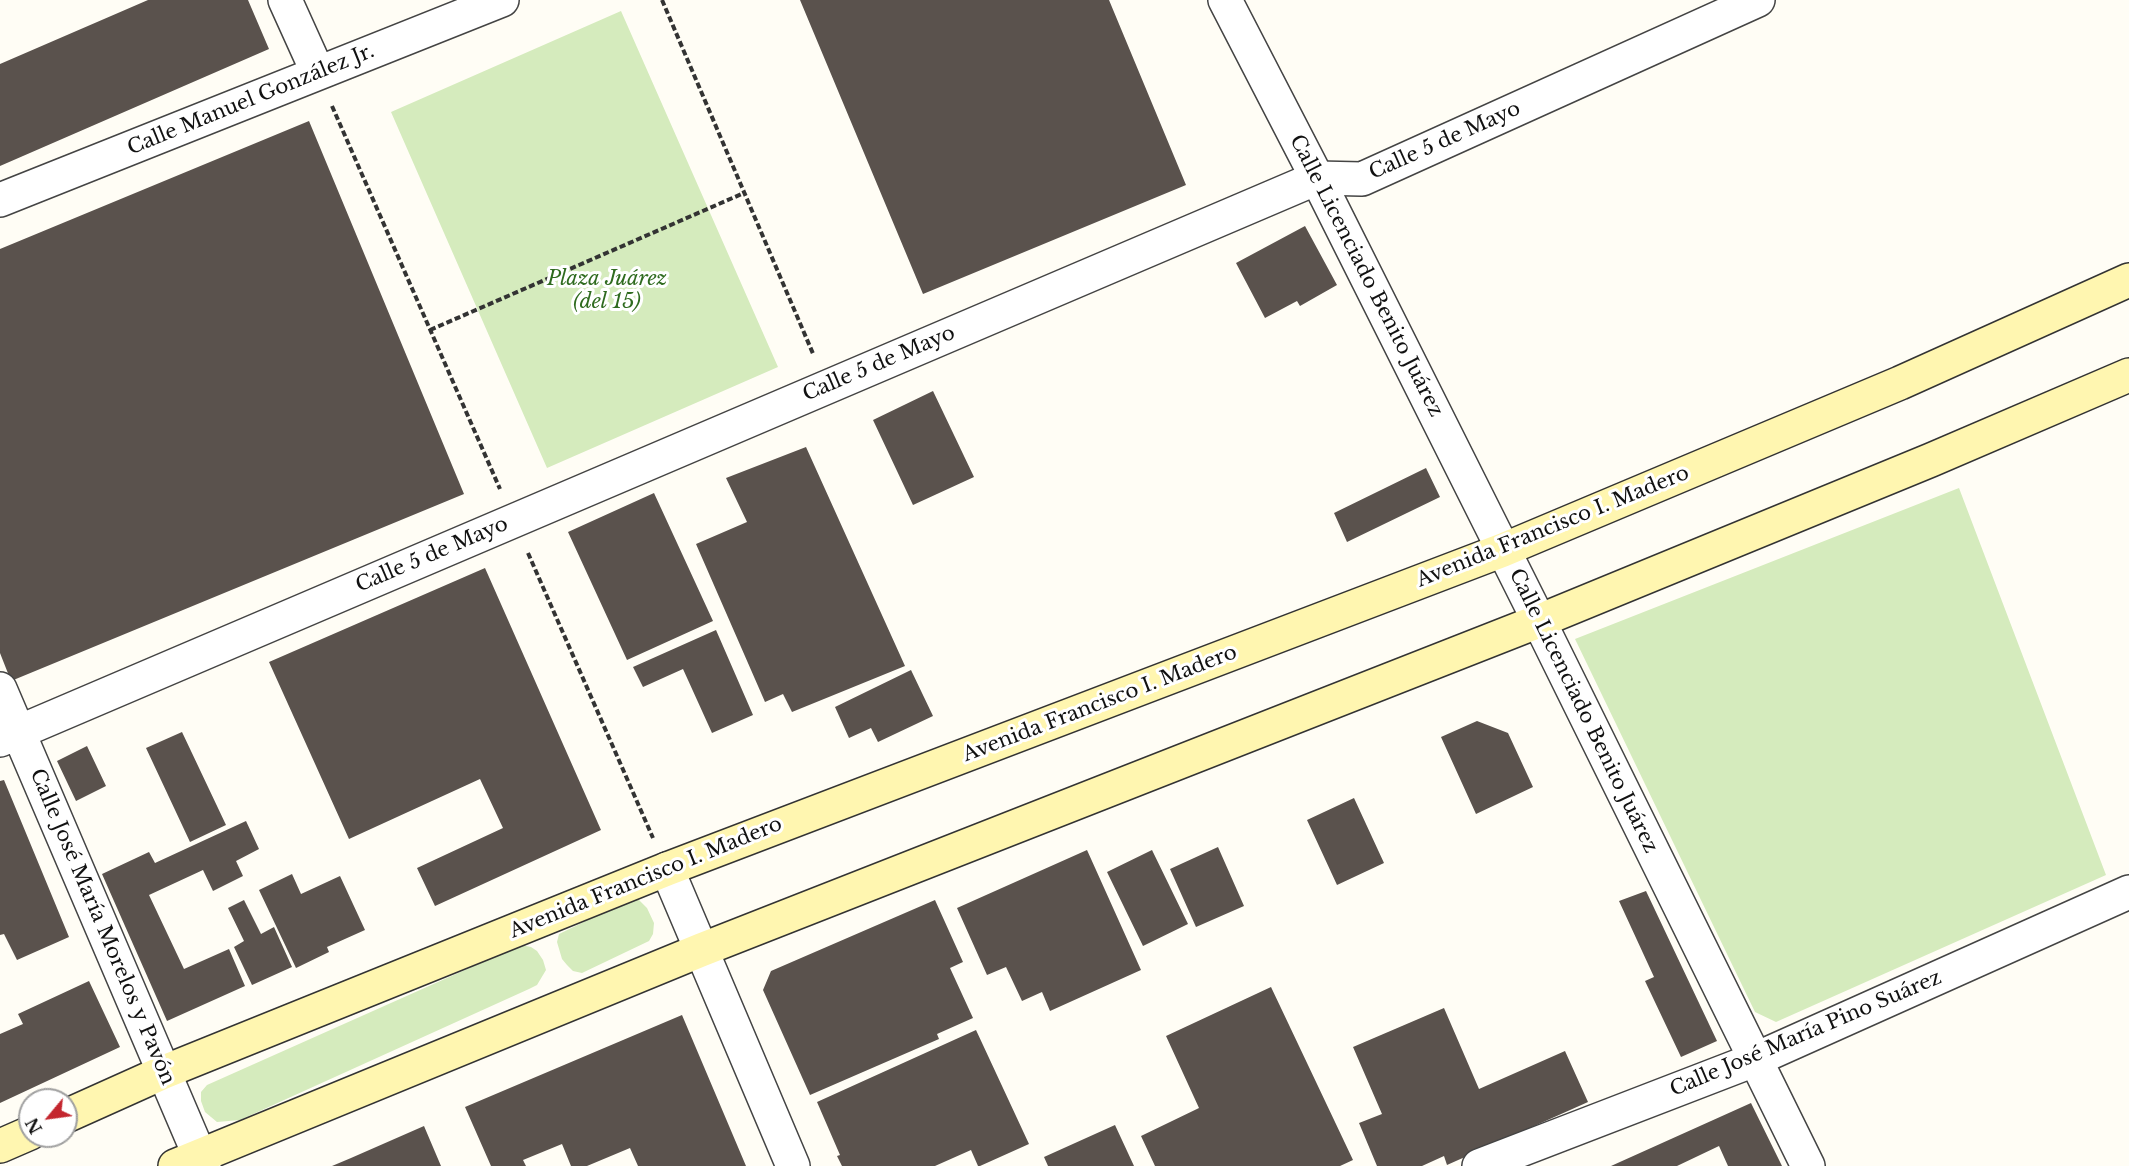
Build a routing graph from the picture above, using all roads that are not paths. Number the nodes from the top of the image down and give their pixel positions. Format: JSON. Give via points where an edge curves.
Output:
{"nodes":[{"id":1,"x":285,"y":0,"type":"edge"},
{"id":2,"x":502,"y":0,"type":"edge"},
{"id":3,"x":1225,"y":0,"type":"edge"},
{"id":4,"x":1758,"y":0,"type":"edge"},
{"id":5,"x":318,"y":73,"type":"junction"},
{"id":6,"x":1317,"y":178,"type":"junction"},
{"id":7,"x":0,"y":200,"type":"edge"},
{"id":8,"x":2129,"y":279,"type":"edge"},
{"id":9,"x":2129,"y":375,"type":"edge"},
{"id":10,"x":1503,"y":550,"type":"junction"},
{"id":11,"x":1539,"y":621,"type":"junction"},
{"id":12,"x":0,"y":689,"type":"edge"},
{"id":13,"x":9,"y":736,"type":"edge"},
{"id":14,"x":667,"y":869,"type":"junction"},
{"id":15,"x":2129,"y":892,"type":"edge"},
{"id":16,"x":701,"y":950,"type":"junction"},
{"id":17,"x":1754,"y":1060,"type":"junction"},
{"id":18,"x":164,"y":1072,"type":"junction"},
{"id":19,"x":78,"y":1111,"type":"edge"},
{"id":20,"x":18,"y":1138,"type":"edge"},
{"id":21,"x":0,"y":1146,"type":"edge"},
{"id":22,"x":193,"y":1162,"type":"edge"},
{"id":23,"x":793,"y":1166,"type":"edge"},
{"id":24,"x":1479,"y":1166,"type":"edge"},
{"id":25,"x":1808,"y":1166,"type":"edge"}],
"edges":[{"from":1,"to":5,"type":"street"},
{"from":2,"to":5,"type":"street","name":"Calle Manuel González Jr."},
{"from":3,"to":6,"type":"street","name":"Calle Licenciado Benito Juárez"},
{"from":4,"to":6,"type":"street","name":"Calle 5 de Mayo","via":[[1362,179]]},
{"from":5,"to":7,"type":"street","name":"Calle Manuel González Jr."},
{"from":6,"to":10,"type":"street","name":"Calle Licenciado Benito Juárez"},
{"from":6,"to":13,"type":"street","name":"Calle 5 de Mayo"},
{"from":8,"to":10,"type":"main road","name":"Avenida Francisco I. Madero","via":[[1900,383]]},
{"from":9,"to":11,"type":"main road"},
{"from":10,"to":11,"type":"street","name":"Calle Licenciado Benito Juárez"},
{"from":10,"to":14,"type":"main road","name":"Avenida Francisco I. Madero"},
{"from":11,"to":16,"type":"main road"},
{"from":11,"to":17,"type":"street","name":"Calle Licenciado Benito Juárez"},
{"from":12,"to":13,"type":"street","name":"Calle José María Morelos y Pavón"},
{"from":13,"to":18,"type":"street","name":"Calle José María Morelos y Pavón"},
{"from":14,"to":16,"type":"street"},
{"from":14,"to":18,"type":"main road","name":"Avenida Francisco I. Madero"},
{"from":15,"to":17,"type":"street","name":"Calle José María Pino Suárez"},
{"from":16,"to":22,"type":"main road"},
{"from":16,"to":23,"type":"street"},
{"from":17,"to":24,"type":"street","name":"Calle José María Pino Suárez"},
{"from":17,"to":25,"type":"street","name":"Calle Licenciado Benito Juárez"},
{"from":18,"to":19,"type":"main road","name":"Avenida Francisco I. Madero"},
{"from":18,"to":22,"type":"street","name":"Calle José María Morelos y Pavón"},
{"from":20,"to":21,"type":"main road"}]}
